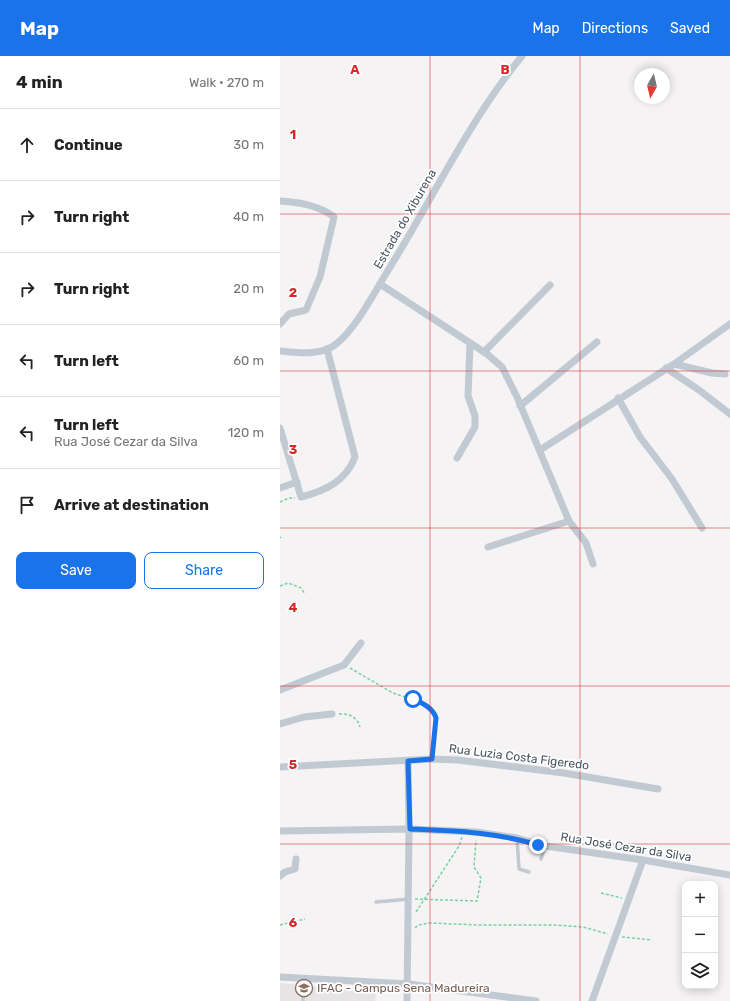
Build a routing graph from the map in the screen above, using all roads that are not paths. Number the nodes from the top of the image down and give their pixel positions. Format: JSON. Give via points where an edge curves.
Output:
{"nodes":[{"id":1,"x":522,"y":56,"type":"edge"},
{"id":2,"x":280,"y":200,"type":"edge"},
{"id":3,"x":380,"y":284,"type":"junction"},
{"id":4,"x":550,"y":285,"type":"dead end"},
{"id":5,"x":280,"y":324,"type":"edge"},
{"id":6,"x":730,"y":325,"type":"edge"},
{"id":7,"x":597,"y":342,"type":"dead end"},
{"id":8,"x":470,"y":344,"type":"junction"},
{"id":9,"x":327,"y":349,"type":"junction"},
{"id":10,"x":280,"y":351,"type":"edge"},
{"id":11,"x":484,"y":352,"type":"junction"},
{"id":12,"x":674,"y":364,"type":"junction"},
{"id":13,"x":666,"y":368,"type":"junction"},
{"id":14,"x":725,"y":374,"type":"dead end"},
{"id":15,"x":618,"y":398,"type":"junction"},
{"id":16,"x":520,"y":406,"type":"junction"},
{"id":17,"x":730,"y":414,"type":"edge"},
{"id":18,"x":280,"y":428,"type":"edge"},
{"id":19,"x":282,"y":444,"type":"edge"},
{"id":20,"x":540,"y":450,"type":"junction"},
{"id":21,"x":457,"y":458,"type":"dead end"},
{"id":22,"x":297,"y":482,"type":"junction"},
{"id":23,"x":280,"y":488,"type":"edge"},
{"id":24,"x":569,"y":521,"type":"junction"},
{"id":25,"x":702,"y":528,"type":"dead end"},
{"id":26,"x":488,"y":547,"type":"dead end"},
{"id":27,"x":593,"y":564,"type":"dead end"},
{"id":28,"x":360,"y":643,"type":"dead end"},
{"id":29,"x":280,"y":690,"type":"edge"},
{"id":30,"x":332,"y":714,"type":"road end"},
{"id":31,"x":280,"y":724,"type":"edge"},
{"id":32,"x":408,"y":761,"type":"junction"},
{"id":33,"x":280,"y":767,"type":"edge"},
{"id":34,"x":658,"y":789,"type":"dead end"},
{"id":35,"x":410,"y":829,"type":"junction"},
{"id":36,"x":280,"y":831,"type":"edge"},
{"id":37,"x":517,"y":838,"type":"junction"},
{"id":38,"x":545,"y":846,"type":"junction"},
{"id":39,"x":296,"y":859,"type":"dead end"},
{"id":40,"x":541,"y":859,"type":"dead end"},
{"id":41,"x":643,"y":860,"type":"junction"},
{"id":42,"x":529,"y":872,"type":"dead end"},
{"id":43,"x":730,"y":875,"type":"edge"},
{"id":44,"x":280,"y":876,"type":"edge"},
{"id":45,"x":409,"y":899,"type":"junction"},
{"id":46,"x":376,"y":902,"type":"dead end"},
{"id":47,"x":280,"y":977,"type":"edge"},
{"id":48,"x":304,"y":978,"type":"junction"},
{"id":49,"x":409,"y":984,"type":"junction"},
{"id":50,"x":303,"y":1001,"type":"edge"},
{"id":51,"x":407,"y":1001,"type":"edge"},
{"id":52,"x":533,"y":1001,"type":"edge"},
{"id":53,"x":592,"y":1001,"type":"edge"}],
"edges":[{"from":1,"to":3,"type":"street","name":"Estrada do Xiburena","via":[[492,96]]},
{"from":2,"to":5,"type":"street","via":[[327,211],[334,217],[320,277],[306,310],[289,314]]},
{"from":3,"to":8,"type":"street"},
{"from":3,"to":9,"type":"street","name":"Estrada do Xiburena","via":[[350,329],[336,345]]},
{"from":4,"to":11,"type":"street"},
{"from":6,"to":12,"type":"street"},
{"from":7,"to":16,"type":"street"},
{"from":8,"to":11,"type":"street"},
{"from":8,"to":21,"type":"street","via":[[468,396],[475,416],[475,427]]},
{"from":9,"to":10,"type":"street","name":"Estrada do Xiburena","via":[[302,353]]},
{"from":9,"to":22,"type":"street","via":[[355,457],[351,467],[331,487],[301,497]]},
{"from":11,"to":16,"type":"street","via":[[502,367]]},
{"from":12,"to":13,"type":"street"},
{"from":12,"to":14,"type":"street"},
{"from":13,"to":15,"type":"street"},
{"from":13,"to":17,"type":"street"},
{"from":15,"to":20,"type":"street"},
{"from":15,"to":25,"type":"street","via":[[640,437],[672,479]]},
{"from":16,"to":20,"type":"street"},
{"from":18,"to":19,"type":"street"},
{"from":19,"to":22,"type":"street"},
{"from":20,"to":24,"type":"street"},
{"from":22,"to":23,"type":"street"},
{"from":24,"to":26,"type":"street"},
{"from":24,"to":27,"type":"street","via":[[586,543]]},
{"from":28,"to":29,"type":"street","via":[[344,665]]},
{"from":30,"to":31,"type":"street","via":[[304,717]]},
{"from":32,"to":33,"type":"street","name":"Rua Luzia Costa Figeredo"},
{"from":32,"to":34,"type":"street","name":"Rua Luzia Costa Figeredo","via":[[432,759],[487,762]]},
{"from":32,"to":35,"type":"street"},
{"from":35,"to":36,"type":"street","name":"Rua José Cezar da Silva"},
{"from":35,"to":37,"type":"street","name":"Rua José Cezar da Silva","via":[[477,832]]},
{"from":35,"to":45,"type":"street"},
{"from":37,"to":38,"type":"street","name":"Rua José Cezar da Silva"},
{"from":37,"to":42,"type":"lane","via":[[519,870]]},
{"from":38,"to":40,"type":"lane"},
{"from":38,"to":41,"type":"street","name":"Rua José Cezar da Silva"},
{"from":39,"to":44,"type":"street","via":[[295,869]]},
{"from":41,"to":43,"type":"street","name":"Rua José Cezar da Silva"},
{"from":41,"to":53,"type":"street"},
{"from":45,"to":46,"type":"lane"},
{"from":45,"to":49,"type":"street"},
{"from":47,"to":48,"type":"street"},
{"from":48,"to":49,"type":"street"},
{"from":48,"to":50,"type":"lane"},
{"from":49,"to":51,"type":"street"},
{"from":49,"to":52,"type":"street"}]}
